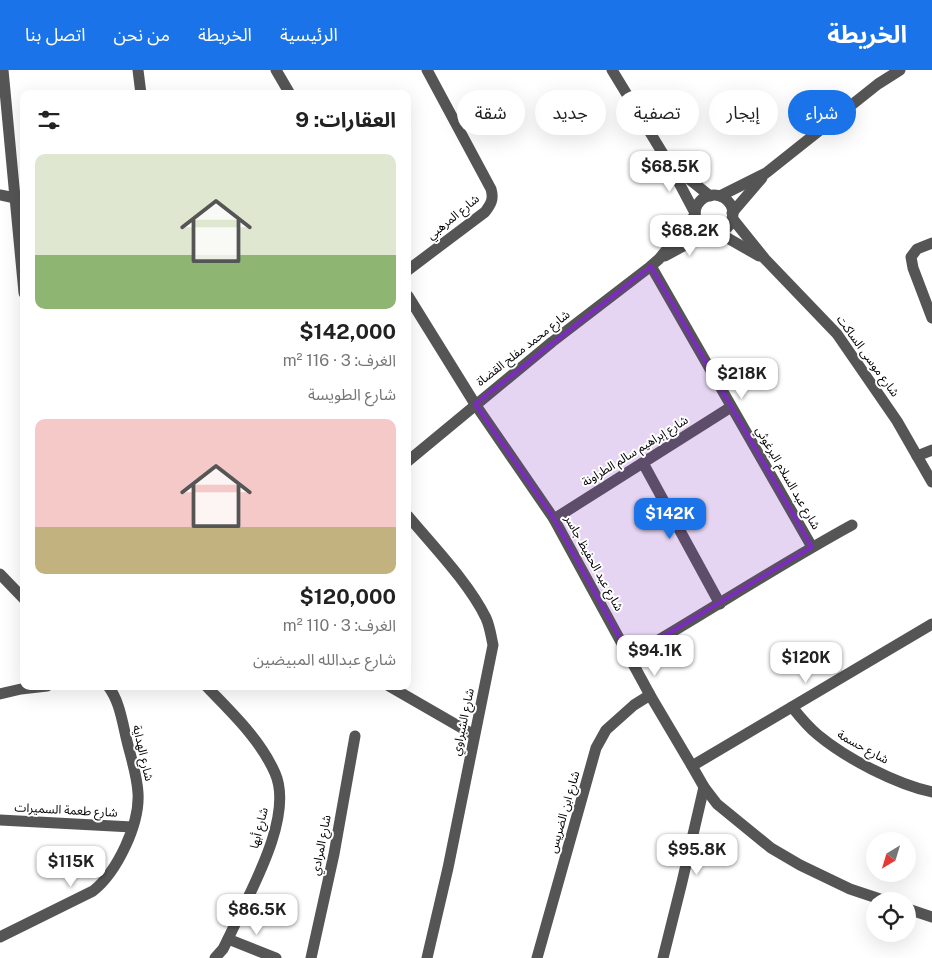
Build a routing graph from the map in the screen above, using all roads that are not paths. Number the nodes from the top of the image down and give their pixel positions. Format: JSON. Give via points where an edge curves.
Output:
{"nodes":[{"id":1,"x":3,"y":70,"type":"edge"},
{"id":2,"x":138,"y":70,"type":"edge"},
{"id":3,"x":276,"y":70,"type":"edge"},
{"id":4,"x":427,"y":70,"type":"edge"},
{"id":5,"x":612,"y":70,"type":"edge"},
{"id":6,"x":890,"y":70,"type":"edge"},
{"id":7,"x":900,"y":70,"type":"edge"},
{"id":8,"x":878,"y":84,"type":"junction"},
{"id":9,"x":140,"y":90,"type":"edge"},
{"id":10,"x":288,"y":90,"type":"edge"},
{"id":11,"x":668,"y":162,"type":"junction"},
{"id":12,"x":766,"y":173,"type":"junction"},
{"id":13,"x":0,"y":195,"type":"edge"},
{"id":14,"x":715,"y":196,"type":"junction"},
{"id":15,"x":15,"y":198,"type":"junction"},
{"id":16,"x":695,"y":214,"type":"junction"},
{"id":17,"x":732,"y":216,"type":"junction"},
{"id":18,"x":713,"y":232,"type":"junction"},
{"id":19,"x":932,"y":243,"type":"edge"},
{"id":20,"x":20,"y":251,"type":"edge"},
{"id":21,"x":765,"y":259,"type":"junction"},
{"id":22,"x":655,"y":263,"type":"junction"},
{"id":23,"x":411,"y":268,"type":"edge"},
{"id":24,"x":411,"y":301,"type":"edge"},
{"id":25,"x":932,"y":318,"type":"edge"},
{"id":26,"x":475,"y":404,"type":"junction"},
{"id":27,"x":731,"y":407,"type":"junction"},
{"id":28,"x":932,"y":450,"type":"edge"},
{"id":29,"x":411,"y":456,"type":"edge"},
{"id":30,"x":917,"y":456,"type":"junction"},
{"id":31,"x":643,"y":463,"type":"junction"},
{"id":32,"x":932,"y":482,"type":"edge"},
{"id":33,"x":554,"y":519,"type":"junction"},
{"id":34,"x":411,"y":520,"type":"edge"},
{"id":35,"x":852,"y":525,"type":"dead end"},
{"id":36,"x":812,"y":547,"type":"junction"},
{"id":37,"x":0,"y":574,"type":"edge"},
{"id":38,"x":20,"y":595,"type":"edge"},
{"id":39,"x":720,"y":604,"type":"junction"},
{"id":40,"x":932,"y":624,"type":"edge"},
{"id":41,"x":630,"y":657,"type":"junction"},
{"id":42,"x":20,"y":690,"type":"edge"},
{"id":43,"x":111,"y":690,"type":"edge"},
{"id":44,"x":210,"y":690,"type":"edge"},
{"id":45,"x":396,"y":690,"type":"edge"},
{"id":46,"x":0,"y":694,"type":"edge"},
{"id":47,"x":650,"y":695,"type":"junction"},
{"id":48,"x":792,"y":707,"type":"junction"},
{"id":49,"x":474,"y":735,"type":"junction"},
{"id":50,"x":355,"y":736,"type":"dead end"},
{"id":51,"x":692,"y":766,"type":"junction"},
{"id":52,"x":704,"y":787,"type":"junction"},
{"id":53,"x":932,"y":792,"type":"edge"},
{"id":54,"x":0,"y":820,"type":"edge"},
{"id":55,"x":132,"y":826,"type":"junction"},
{"id":56,"x":866,"y":894,"type":"edge"},
{"id":57,"x":916,"y":912,"type":"edge"},
{"id":58,"x":932,"y":917,"type":"edge"},
{"id":59,"x":0,"y":937,"type":"edge"},
{"id":60,"x":224,"y":949,"type":"edge"},
{"id":61,"x":215,"y":958,"type":"edge"},
{"id":62,"x":276,"y":958,"type":"edge"},
{"id":63,"x":311,"y":958,"type":"edge"},
{"id":64,"x":427,"y":958,"type":"edge"},
{"id":65,"x":537,"y":958,"type":"edge"},
{"id":66,"x":663,"y":958,"type":"edge"}],
"edges":[{"from":1,"to":15,"type":"street"},
{"from":2,"to":9,"type":"street"},
{"from":3,"to":10,"type":"street"},
{"from":4,"to":23,"type":"street","name":"شارع المرهبي","via":[[493,197],[485,212]]},
{"from":5,"to":11,"type":"street"},
{"from":6,"to":8,"type":"street"},
{"from":7,"to":8,"type":"street"},
{"from":8,"to":12,"type":"street"},
{"from":11,"to":14,"type":"street"},
{"from":11,"to":16,"type":"street"},
{"from":12,"to":14,"type":"street"},
{"from":12,"to":17,"type":"street"},
{"from":13,"to":15,"type":"street"},
{"from":14,"to":16,"type":"street","via":[[700,200]]},
{"from":14,"to":17,"type":"street","via":[[729,203]]},
{"from":15,"to":20,"type":"street"},
{"from":16,"to":18,"type":"street","via":[[698,225]]},
{"from":16,"to":22,"type":"street","name":"شارع محمد مفلح القضاة"},
{"from":17,"to":18,"type":"street","via":[[727,227]]},
{"from":17,"to":21,"type":"street","name":"شارع موسى الساكت"},
{"from":18,"to":21,"type":"street","name":"شارع موسى الساكت"},
{"from":18,"to":22,"type":"street","name":"شارع محمد مفلح القضاة"},
{"from":19,"to":25,"type":"street","via":[[917,249],[911,257]]},
{"from":21,"to":30,"type":"street","name":"شارع موسى الساكت","via":[[837,334]]},
{"from":22,"to":26,"type":"street","name":"شارع محمد مفلح القضاة"},
{"from":22,"to":27,"type":"street","name":"شارع عبد السلام البرغوثي"},
{"from":24,"to":26,"type":"street","name":"شارع عبد الحفيظ جاسر"},
{"from":26,"to":29,"type":"street","name":"شارع محمد مفلح القضاة"},
{"from":26,"to":33,"type":"street","name":"شارع عبد الحفيظ جاسر"},
{"from":27,"to":31,"type":"street","name":"شارع إبراهيم سالم الطراونة"},
{"from":27,"to":36,"type":"street","name":"شارع عبد السلام البرغوثي"},
{"from":28,"to":30,"type":"street"},
{"from":30,"to":32,"type":"street","name":"شارع موسى الساكت"},
{"from":31,"to":33,"type":"street","name":"شارع إبراهيم سالم الطراونة"},
{"from":31,"to":39,"type":"street"},
{"from":33,"to":41,"type":"street","name":"شارع عبد الحفيظ جاسر"},
{"from":34,"to":49,"type":"street","name":"شارع الشبراوي","via":[[468,590],[491,631],[492,652]]},
{"from":35,"to":36,"type":"street","name":"شارع عبد السلام البرغوثي"},
{"from":36,"to":39,"type":"street","name":"شارع عبد السلام البرغوثي"},
{"from":37,"to":38,"type":"street"},
{"from":39,"to":41,"type":"street","name":"شارع عبد السلام البرغوثي"},
{"from":40,"to":48,"type":"street"},
{"from":41,"to":47,"type":"street","name":"شارع عبد الحفيظ جاسر"},
{"from":42,"to":46,"type":"street"},
{"from":43,"to":55,"type":"street","name":"شارع الهداية","via":[[136,776],[137,811]]},
{"from":44,"to":60,"type":"street","name":"شارع أبها","via":[[235,716],[266,757],[276,774],[280,797],[278,818],[265,860]]},
{"from":45,"to":49,"type":"street"},
{"from":47,"to":51,"type":"street","name":"شارع عبد الحفيظ جاسر"},
{"from":47,"to":65,"type":"street","name":"شارع ابن الضريس","via":[[606,730],[596,748]]},
{"from":48,"to":51,"type":"street"},
{"from":48,"to":53,"type":"street","name":"شارع حسمة","via":[[834,747],[882,774]]},
{"from":49,"to":64,"type":"street","name":"شارع الشبراوي"},
{"from":50,"to":63,"type":"street","name":"شارع المرادي"},
{"from":51,"to":52,"type":"street","name":"شارع عبد الحفيظ جاسر"},
{"from":52,"to":56,"type":"street","name":"شارع عبد الحفيظ جاسر","via":[[717,804],[771,848],[800,865]]},
{"from":52,"to":66,"type":"street"},
{"from":54,"to":55,"type":"street","name":"شارع طعمة السميرات"},
{"from":55,"to":59,"type":"street","name":"شارع الهداية","via":[[113,870],[94,891]]},
{"from":57,"to":58,"type":"street"},
{"from":60,"to":61,"type":"street","name":"شارع أبها"},
{"from":60,"to":62,"type":"street"}]}
